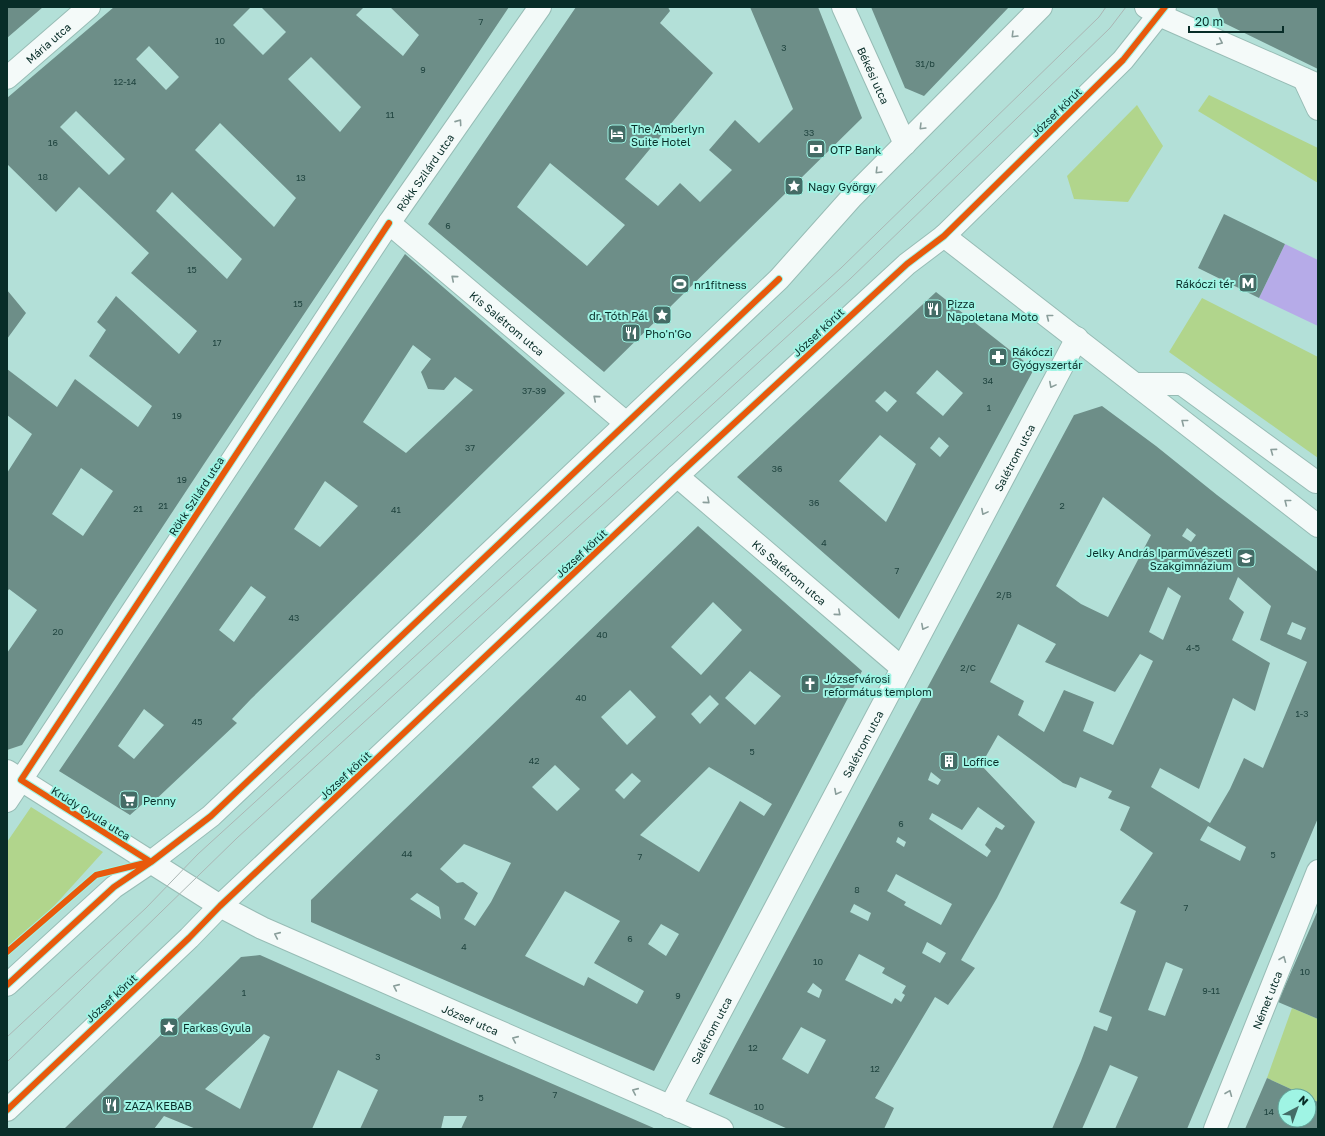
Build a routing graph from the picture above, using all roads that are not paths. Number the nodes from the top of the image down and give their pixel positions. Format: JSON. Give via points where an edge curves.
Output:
{"nodes":[{"id":1,"x":89,"y":7,"type":"edge"},
{"id":2,"x":540,"y":7,"type":"edge"},
{"id":3,"x":843,"y":7,"type":"edge"},
{"id":4,"x":1041,"y":7,"type":"edge"},
{"id":5,"x":1157,"y":10,"type":"edge"},
{"id":6,"x":7,"y":78,"type":"edge"},
{"id":7,"x":1311,"y":82,"type":"edge"},
{"id":8,"x":1318,"y":109,"type":"edge"},
{"id":9,"x":905,"y":144,"type":"junction"},
{"id":10,"x":389,"y":223,"type":"junction"},
{"id":11,"x":944,"y":236,"type":"junction"},
{"id":12,"x":1076,"y":338,"type":"junction"},
{"id":13,"x":1135,"y":384,"type":"junction"},
{"id":14,"x":626,"y":424,"type":"junction"},
{"id":15,"x":677,"y":476,"type":"junction"},
{"id":16,"x":1316,"y":482,"type":"dead end"},
{"id":17,"x":1318,"y":526,"type":"edge"},
{"id":18,"x":902,"y":668,"type":"junction"},
{"id":19,"x":14,"y":776,"type":"edge"},
{"id":20,"x":7,"y":800,"type":"edge"},
{"id":21,"x":151,"y":862,"type":"junction"},
{"id":22,"x":1318,"y":871,"type":"edge"},
{"id":23,"x":220,"y":906,"type":"junction"},
{"id":24,"x":7,"y":985,"type":"edge"},
{"id":25,"x":670,"y":1107,"type":"junction"},
{"id":26,"x":7,"y":1110,"type":"edge"},
{"id":27,"x":722,"y":1129,"type":"edge"},
{"id":28,"x":1215,"y":1129,"type":"edge"}],
"edges":[{"from":1,"to":6,"type":"street","name":"Mária utca"},
{"from":10,"to":2,"type":"street","name":"Rökk Szilárd utca","one_way":true},
{"from":3,"to":9,"type":"street","name":"Békési utca"},
{"from":4,"to":9,"type":"street","one_way":true},
{"from":5,"to":7,"type":"street","one_way":true},
{"from":5,"to":11,"type":"street","name":"József körút","via":[[1123,60]]},
{"from":7,"to":8,"type":"street"},
{"from":9,"to":14,"type":"street","one_way":true,"via":[[852,197],[778,279]]},
{"from":14,"to":10,"type":"street","name":"Kis Salétrom utca","one_way":true},
{"from":10,"to":19,"type":"street","name":"Rökk Szilárd utca"},
{"from":12,"to":11,"type":"street","one_way":true},
{"from":11,"to":15,"type":"street","name":"József körút","via":[[907,264]]},
{"from":12,"to":13,"type":"street"},
{"from":12,"to":18,"type":"street","name":"Salétrom utca","one_way":true},
{"from":16,"to":13,"type":"street","one_way":true,"via":[[1182,384]]},
{"from":17,"to":13,"type":"street","one_way":true},
{"from":14,"to":21,"type":"street","via":[[211,816]]},
{"from":15,"to":18,"type":"street","name":"Kis Salétrom utca","one_way":true},
{"from":15,"to":23,"type":"street","name":"József körút"},
{"from":18,"to":25,"type":"street","name":"Salétrom utca","one_way":true},
{"from":19,"to":20,"type":"street"},
{"from":19,"to":21,"type":"street","name":"Krúdy Gyula utca"},
{"from":21,"to":23,"type":"street","name":"Krúdy Gyula utca"},
{"from":21,"to":24,"type":"street","via":[[114,887]]},
{"from":28,"to":22,"type":"street","name":"Német utca","one_way":true},
{"from":25,"to":23,"type":"street","name":"József utca","one_way":true,"via":[[262,928]]},
{"from":23,"to":26,"type":"street","name":"József körút"},
{"from":25,"to":27,"type":"street","name":"József utca"}]}
